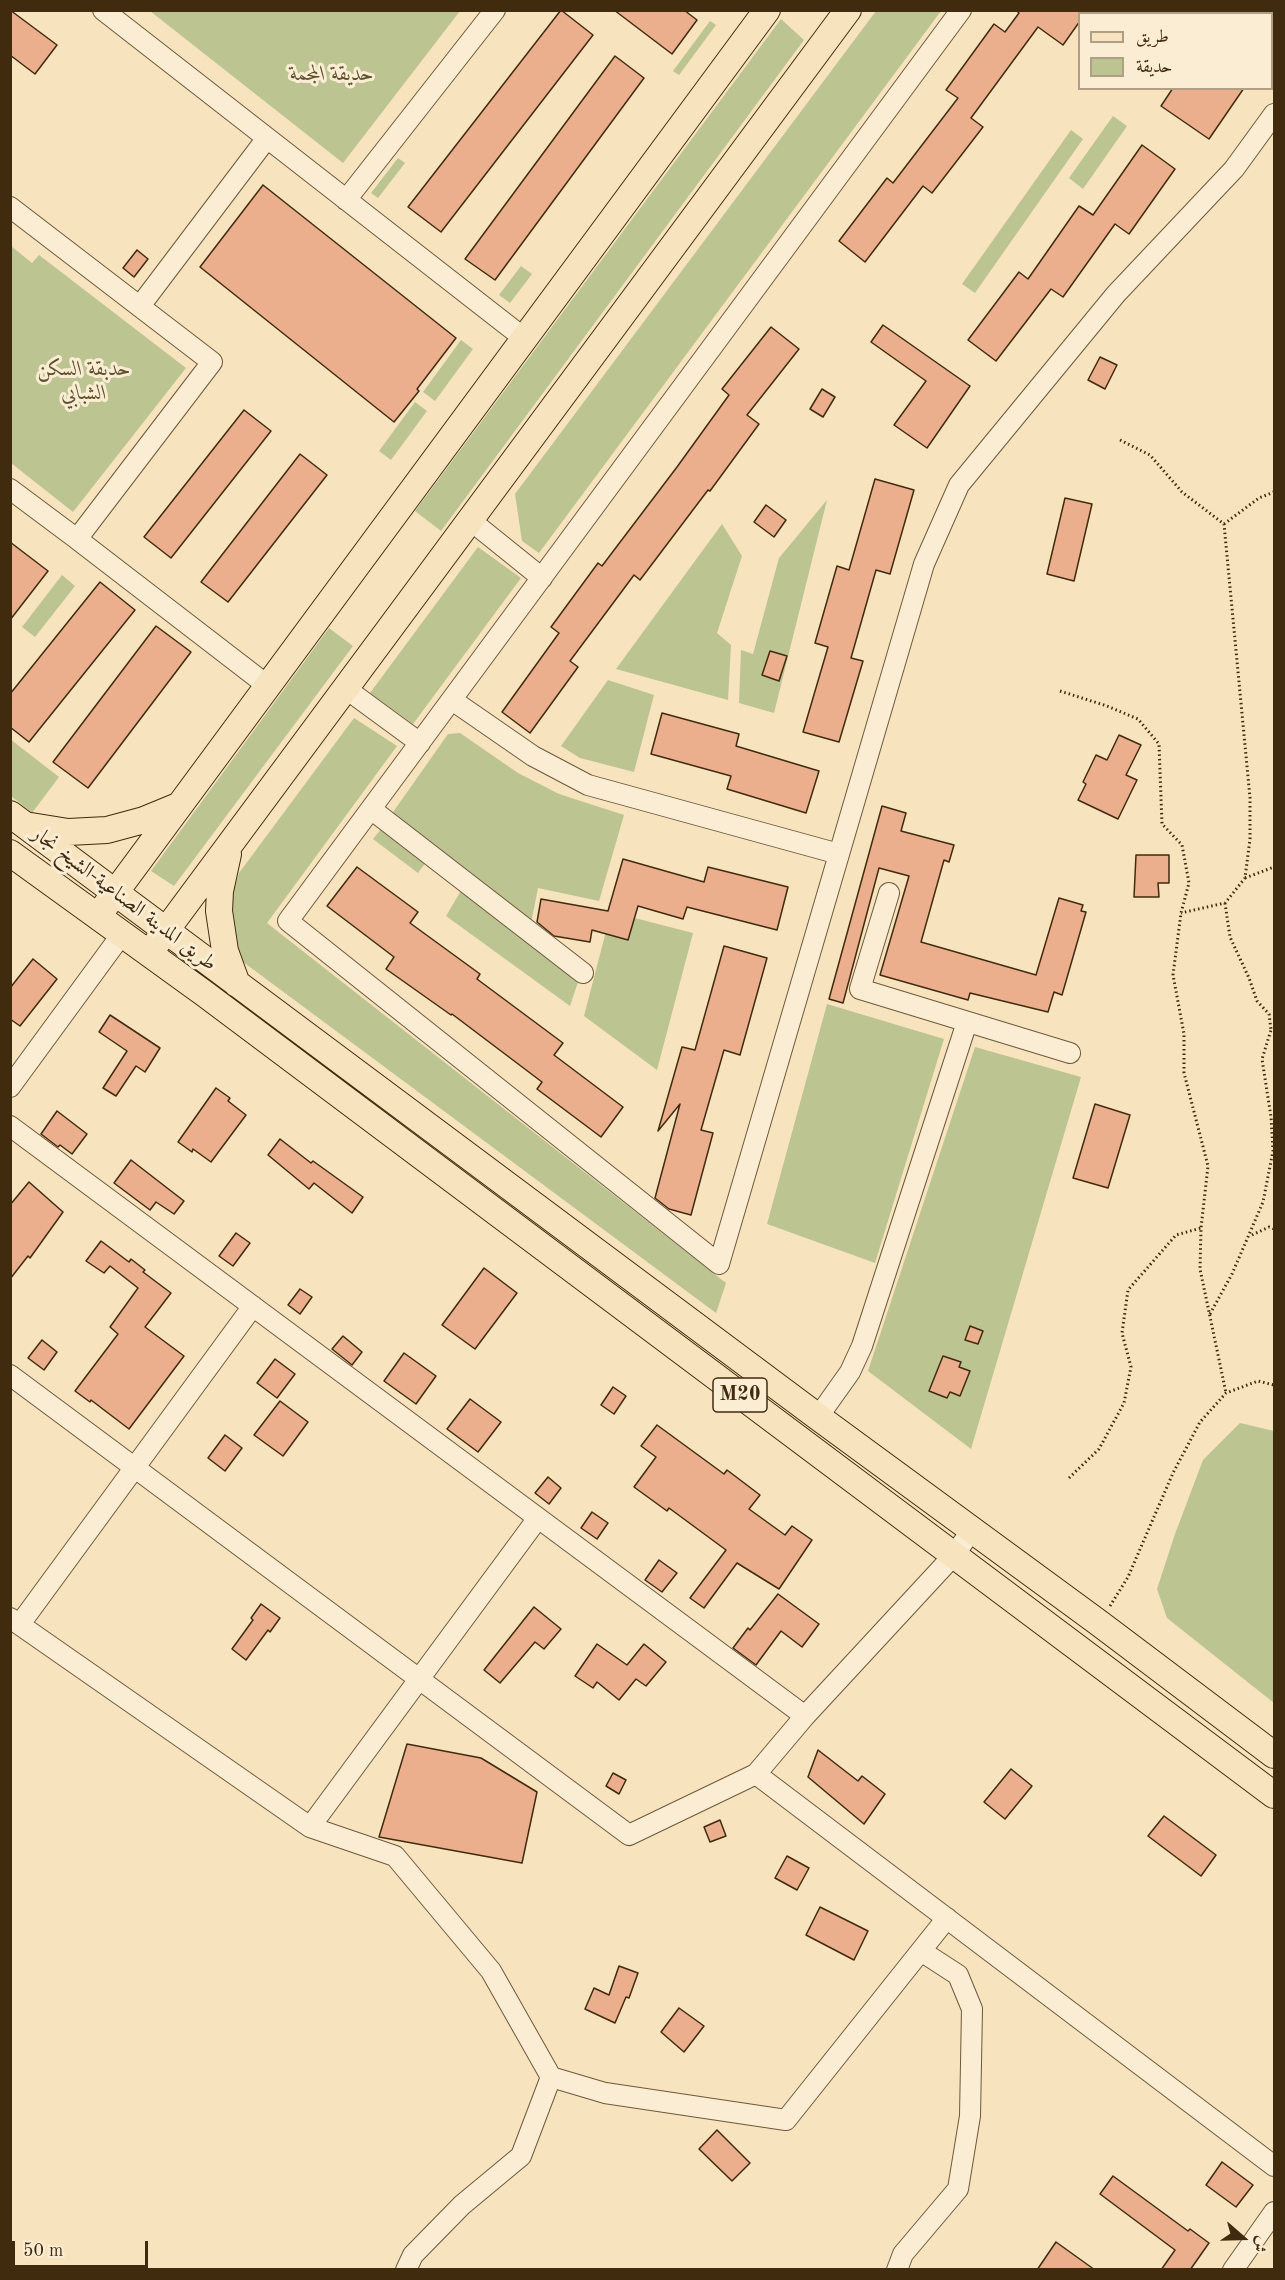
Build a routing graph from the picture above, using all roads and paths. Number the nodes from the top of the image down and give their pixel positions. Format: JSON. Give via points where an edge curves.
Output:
{"nodes":[{"id":1,"x":103,"y":10,"type":"edge"},
{"id":2,"x":495,"y":10,"type":"edge"},
{"id":3,"x":767,"y":10,"type":"edge"},
{"id":4,"x":848,"y":10,"type":"edge"},
{"id":5,"x":961,"y":10,"type":"edge"},
{"id":6,"x":1275,"y":114,"type":"edge"},
{"id":7,"x":267,"y":138,"type":"junction"},
{"id":8,"x":346,"y":200,"type":"junction"},
{"id":9,"x":10,"y":207,"type":"edge"},
{"id":10,"x":140,"y":306,"type":"junction"},
{"id":11,"x":525,"y":339,"type":"junction"},
{"id":12,"x":1120,"y":440,"type":"dead end"},
{"id":13,"x":10,"y":489,"type":"edge"},
{"id":14,"x":1275,"y":492,"type":"edge"},
{"id":15,"x":470,"y":520,"type":"junction"},
{"id":16,"x":1224,"y":524,"type":"junction"},
{"id":17,"x":77,"y":539,"type":"junction"},
{"id":18,"x":542,"y":578,"type":"junction"},
{"id":19,"x":268,"y":686,"type":"junction"},
{"id":20,"x":345,"y":688,"type":"junction"},
{"id":21,"x":1060,"y":691,"type":"dead end"},
{"id":22,"x":452,"y":700,"type":"junction"},
{"id":23,"x":420,"y":743,"type":"junction"},
{"id":24,"x":179,"y":806,"type":"junction"},
{"id":25,"x":371,"y":809,"type":"junction"},
{"id":26,"x":19,"y":820,"type":"edge"},
{"id":27,"x":230,"y":844,"type":"junction"},
{"id":28,"x":10,"y":853,"type":"edge"},
{"id":29,"x":839,"y":854,"type":"junction"},
{"id":30,"x":1275,"y":867,"type":"edge"},
{"id":31,"x":1245,"y":878,"type":"junction"},
{"id":32,"x":116,"y":891,"type":"junction"},
{"id":33,"x":889,"y":892,"type":"dead end"},
{"id":34,"x":1225,"y":903,"type":"junction"},
{"id":35,"x":1181,"y":913,"type":"junction"},
{"id":36,"x":97,"y":916,"type":"junction"},
{"id":37,"x":166,"y":931,"type":"junction"},
{"id":38,"x":122,"y":934,"type":"junction"},
{"id":39,"x":149,"y":954,"type":"junction"},
{"id":40,"x":583,"y":973,"type":"dead end"},
{"id":41,"x":237,"y":984,"type":"junction"},
{"id":42,"x":967,"y":1022,"type":"junction"},
{"id":43,"x":1273,"y":1030,"type":"edge"},
{"id":44,"x":1070,"y":1053,"type":"dead end"},
{"id":45,"x":10,"y":1087,"type":"edge"},
{"id":46,"x":10,"y":1126,"type":"edge"},
{"id":47,"x":1201,"y":1228,"type":"junction"},
{"id":48,"x":1275,"y":1229,"type":"edge"},
{"id":49,"x":1250,"y":1236,"type":"junction"},
{"id":50,"x":253,"y":1306,"type":"junction"},
{"id":51,"x":1209,"y":1316,"type":"junction"},
{"id":52,"x":10,"y":1375,"type":"edge"},
{"id":53,"x":1275,"y":1385,"type":"edge"},
{"id":54,"x":1226,"y":1393,"type":"junction"},
{"id":55,"x":818,"y":1417,"type":"junction"},
{"id":56,"x":134,"y":1468,"type":"junction"},
{"id":57,"x":1069,"y":1478,"type":"dead end"},
{"id":58,"x":538,"y":1518,"type":"junction"},
{"id":59,"x":972,"y":1530,"type":"junction"},
{"id":60,"x":954,"y":1555,"type":"junction"},
{"id":61,"x":15,"y":1621,"type":"edge"},
{"id":62,"x":1099,"y":1623,"type":"junction"},
{"id":63,"x":419,"y":1679,"type":"junction"},
{"id":64,"x":805,"y":1716,"type":"junction"},
{"id":65,"x":1275,"y":1755,"type":"edge"},
{"id":66,"x":756,"y":1774,"type":"junction"},
{"id":67,"x":1275,"y":1795,"type":"edge"},
{"id":68,"x":310,"y":1827,"type":"junction"},
{"id":69,"x":947,"y":1918,"type":"junction"},
{"id":70,"x":921,"y":1951,"type":"junction"},
{"id":71,"x":551,"y":2077,"type":"junction"},
{"id":72,"x":1275,"y":2166,"type":"edge"},
{"id":73,"x":1275,"y":2212,"type":"edge"},
{"id":74,"x":406,"y":2270,"type":"edge"},
{"id":75,"x":897,"y":2270,"type":"edge"},
{"id":76,"x":1233,"y":2270,"type":"edge"}],
"edges":[{"from":1,"to":7,"type":"street"},
{"from":2,"to":8,"type":"street"},
{"from":3,"to":11,"type":"main road"},
{"from":4,"to":15,"type":"main road"},
{"from":5,"to":18,"type":"street"},
{"from":6,"to":29,"type":"street","via":[[1234,169],[1116,294],[959,485],[924,564]]},
{"from":7,"to":8,"type":"street"},
{"from":7,"to":10,"type":"street"},
{"from":8,"to":11,"type":"street"},
{"from":9,"to":10,"type":"street"},
{"from":10,"to":17,"type":"street","via":[[212,362]]},
{"from":11,"to":19,"type":"main road"},
{"from":12,"to":16,"type":"path","via":[[1150,455],[1182,492]]},
{"from":13,"to":17,"type":"street"},
{"from":14,"to":16,"type":"path","via":[[1259,498]]},
{"from":15,"to":18,"type":"street"},
{"from":15,"to":20,"type":"main road"},
{"from":16,"to":31,"type":"path","via":[[1250,798]]},
{"from":17,"to":19,"type":"street"},
{"from":18,"to":22,"type":"street"},
{"from":19,"to":24,"type":"main road"},
{"from":20,"to":23,"type":"street"},
{"from":20,"to":27,"type":"main road"},
{"from":21,"to":35,"type":"path","via":[[1138,719],[1159,744],[1162,824],[1182,845],[1189,883]]},
{"from":22,"to":23,"type":"street"},
{"from":22,"to":29,"type":"street","via":[[533,756],[588,784]]},
{"from":23,"to":25,"type":"street"},
{"from":24,"to":26,"type":"main road","via":[[106,830],[69,832]]},
{"from":24,"to":32,"type":"main road"},
{"from":25,"to":29,"type":"street","via":[[288,921],[719,1264]]},
{"from":25,"to":40,"type":"street"},
{"from":26,"to":32,"type":"main road","name":"طريق المدينة الصناعية-الشيخ نجار"},
{"from":27,"to":37,"type":"main road"},
{"from":27,"to":41,"type":"main road","via":[[219,911],[225,951]]},
{"from":28,"to":36,"type":"main road"},
{"from":30,"to":31,"type":"path"},
{"from":31,"to":34,"type":"path"},
{"from":32,"to":36,"type":"main road"},
{"from":32,"to":37,"type":"main road","name":"طريق المدينة الصناعية-الشيخ نجار"},
{"from":33,"to":42,"type":"street","via":[[860,990]]},
{"from":34,"to":35,"type":"path"},
{"from":34,"to":43,"type":"path","via":[[1230,938],[1257,1001],[1269,1014]]},
{"from":35,"to":47,"type":"path","via":[[1173,975],[1184,1034],[1184,1073],[1208,1166]]},
{"from":36,"to":38,"type":"main road"},
{"from":37,"to":39,"type":"main road"},
{"from":37,"to":41,"type":"main road","name":"طريق المدينة الصناعية-الشيخ نجار"},
{"from":38,"to":39,"type":"main road"},
{"from":38,"to":45,"type":"street"},
{"from":39,"to":60,"type":"main road","number":"M20"},
{"from":41,"to":55,"type":"main road","number":"M20"},
{"from":42,"to":44,"type":"street"},
{"from":42,"to":55,"type":"street","via":[[862,1346],[850,1372]]},
{"from":43,"to":49,"type":"path","via":[[1262,1059],[1273,1151],[1263,1202]]},
{"from":46,"to":50,"type":"street"},
{"from":47,"to":51,"type":"path","via":[[1200,1269]]},
{"from":47,"to":57,"type":"path","via":[[1176,1235],[1128,1290],[1122,1333],[1131,1367],[1124,1403],[1100,1449]]},
{"from":48,"to":49,"type":"path","via":[[1269,1227]]},
{"from":49,"to":51,"type":"path"},
{"from":50,"to":56,"type":"street"},
{"from":50,"to":58,"type":"street"},
{"from":51,"to":54,"type":"path"},
{"from":52,"to":56,"type":"street"},
{"from":53,"to":54,"type":"path","via":[[1258,1381]]},
{"from":54,"to":62,"type":"path","via":[[1200,1422],[1173,1473],[1128,1577]]},
{"from":55,"to":59,"type":"main road","number":"M20"},
{"from":56,"to":61,"type":"street"},
{"from":56,"to":63,"type":"street"},
{"from":58,"to":63,"type":"street"},
{"from":58,"to":64,"type":"street"},
{"from":59,"to":60,"type":"street"},
{"from":59,"to":62,"type":"main road","number":"M20"},
{"from":60,"to":64,"type":"street"},
{"from":60,"to":67,"type":"main road","number":"M20"},
{"from":61,"to":68,"type":"street"},
{"from":62,"to":65,"type":"main road","number":"M20"},
{"from":63,"to":66,"type":"street","via":[[629,1835]]},
{"from":63,"to":68,"type":"street"},
{"from":64,"to":66,"type":"street"},
{"from":66,"to":69,"type":"street"},
{"from":68,"to":71,"type":"street","via":[[395,1856],[491,1971]]},
{"from":69,"to":70,"type":"street"},
{"from":69,"to":72,"type":"street"},
{"from":70,"to":71,"type":"street","via":[[786,2120],[605,2092]]},
{"from":70,"to":75,"type":"street","via":[[958,1975],[972,2009],[970,2116],[958,2189],[903,2254]]},
{"from":71,"to":74,"type":"street","via":[[521,2156],[462,2205],[413,2254]]},
{"from":73,"to":76,"type":"street"}]}
